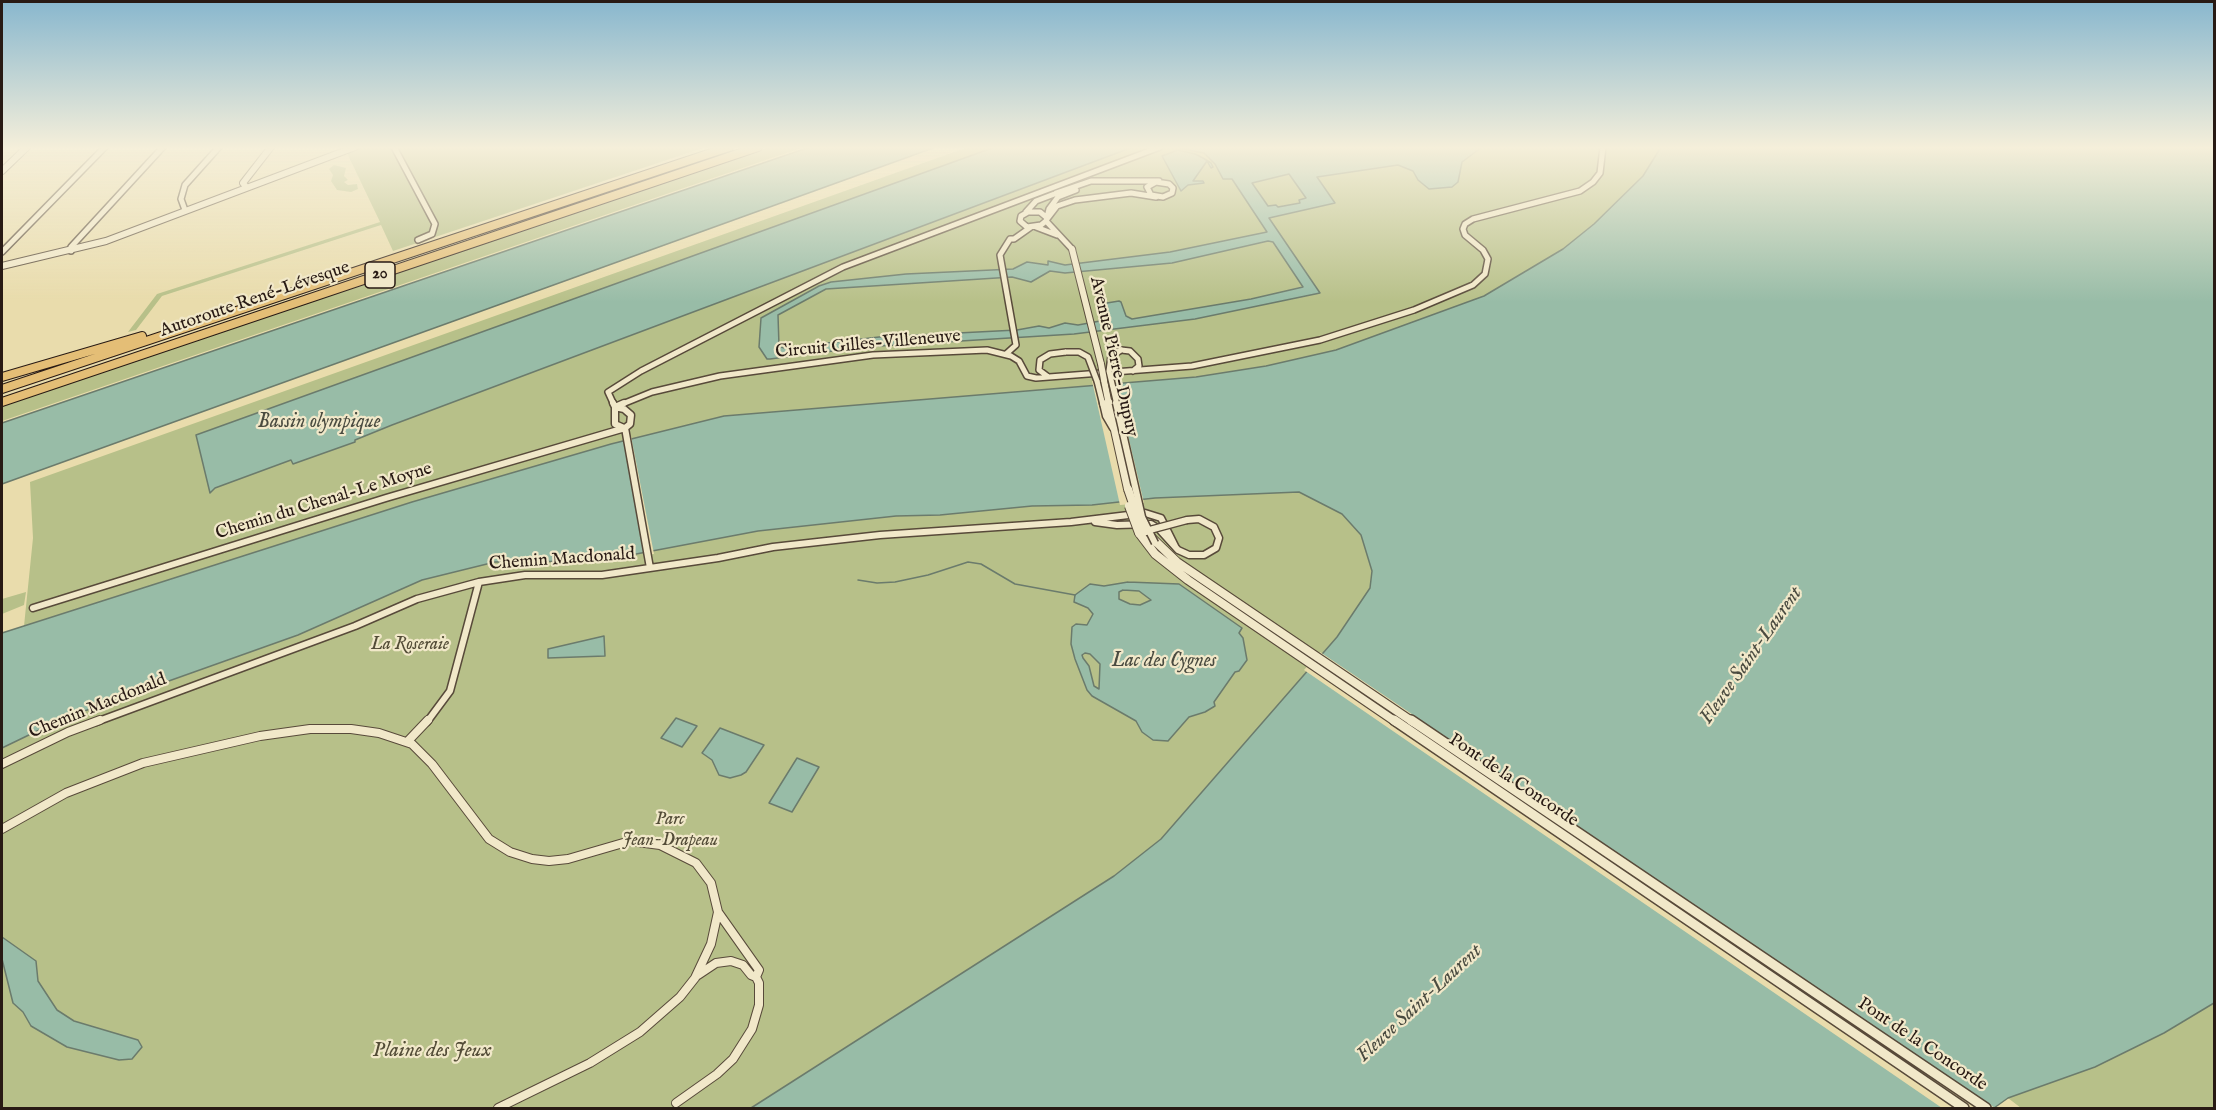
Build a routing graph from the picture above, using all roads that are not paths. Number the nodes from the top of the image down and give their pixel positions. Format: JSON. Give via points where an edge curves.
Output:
{"nodes":[{"id":1,"x":54,"y":199,"type":"edge"},
{"id":2,"x":115,"y":199,"type":"edge"},
{"id":3,"x":181,"y":199,"type":"edge"},
{"id":4,"x":215,"y":199,"type":"edge"},
{"id":5,"x":421,"y":199,"type":"edge"},
{"id":6,"x":574,"y":199,"type":"edge"},
{"id":7,"x":604,"y":199,"type":"edge"},
{"id":8,"x":1024,"y":199,"type":"edge"},
{"id":9,"x":1042,"y":199,"type":"edge"},
{"id":10,"x":1057,"y":199,"type":"edge"},
{"id":11,"x":1086,"y":199,"type":"edge"},
{"id":12,"x":1556,"y":199,"type":"edge"},
{"id":13,"x":185,"y":210,"type":"junction"},
{"id":14,"x":1024,"y":214,"type":"junction"},
{"id":15,"x":1046,"y":219,"type":"junction"},
{"id":16,"x":1022,"y":224,"type":"junction"},
{"id":17,"x":1034,"y":227,"type":"junction"},
{"id":18,"x":1020,"y":233,"type":"junction"},
{"id":19,"x":1060,"y":236,"type":"junction"},
{"id":20,"x":418,"y":240,"type":"dead end"},
{"id":21,"x":1071,"y":249,"type":"joint"},
{"id":22,"x":71,"y":251,"type":"junction"},
{"id":23,"x":2,"y":252,"type":"edge"},
{"id":24,"x":2,"y":266,"type":"edge"},
{"id":25,"x":235,"y":312,"type":"junction"},
{"id":26,"x":1006,"y":354,"type":"junction"},
{"id":27,"x":73,"y":356,"type":"junction"},
{"id":28,"x":2,"y":370,"type":"edge"},
{"id":29,"x":1130,"y":372,"type":"junction"},
{"id":30,"x":2,"y":377,"type":"edge"},
{"id":31,"x":1051,"y":378,"type":"junction"},
{"id":32,"x":2,"y":389,"type":"edge"},
{"id":33,"x":2,"y":402,"type":"edge"},
{"id":34,"x":615,"y":407,"type":"junction"},
{"id":35,"x":625,"y":430,"type":"junction"},
{"id":36,"x":1115,"y":433,"type":"junction"},
{"id":37,"x":1128,"y":489,"type":"joint"},
{"id":38,"x":1085,"y":521,"type":"junction"},
{"id":39,"x":1144,"y":531,"type":"junction"},
{"id":40,"x":1176,"y":548,"type":"junction"},
{"id":41,"x":650,"y":564,"type":"junction"},
{"id":42,"x":479,"y":582,"type":"junction"},
{"id":43,"x":33,"y":608,"type":"dead end"},
{"id":44,"x":408,"y":741,"type":"junction"},
{"id":45,"x":2,"y":764,"type":"edge"},
{"id":46,"x":2,"y":829,"type":"edge"},
{"id":47,"x":718,"y":912,"type":"junction"},
{"id":48,"x":756,"y":977,"type":"junction"},
{"id":49,"x":695,"y":978,"type":"junction"},
{"id":50,"x":676,"y":1103,"type":"dead end"},
{"id":51,"x":498,"y":1108,"type":"edge"},
{"id":52,"x":1964,"y":1108,"type":"edge"},
{"id":53,"x":1986,"y":1108,"type":"edge"}],
"edges":[{"from":1,"to":23,"type":"street"},
{"from":2,"to":22,"type":"street"},
{"from":3,"to":13,"type":"street"},
{"from":4,"to":13,"type":"street"},
{"from":5,"to":20,"type":"street","via":[[435,225],[430,235]]},
{"from":6,"to":25,"type":"highway","name":"Autoroute René-Lévesque","number":"20"},
{"from":7,"to":33,"type":"highway","name":"Autoroute René-Lévesque","number":"20"},
{"from":8,"to":34,"type":"street","via":[[843,267],[608,392]]},
{"from":9,"to":14,"type":"street"},
{"from":10,"to":15,"type":"street"},
{"from":11,"to":15,"type":"street","via":[[1058,206]]},
{"from":12,"to":29,"type":"street","via":[[1465,224],[1465,235],[1483,250],[1489,263],[1481,279],[1465,290],[1299,345],[1192,366]]},
{"from":13,"to":22,"type":"street"},
{"from":14,"to":15,"type":"street","via":[[1036,211]]},
{"from":14,"to":16,"type":"street","via":[[1020,218]]},
{"from":15,"to":17,"type":"street"},
{"from":15,"to":19,"type":"street","name":"Avenue Pierre-Dupuy"},
{"from":16,"to":17,"type":"street","name":"Avenue Pierre-Dupuy"},
{"from":16,"to":18,"type":"street"},
{"from":17,"to":18,"type":"street"},
{"from":17,"to":19,"type":"street","name":"Avenue Pierre-Dupuy"},
{"from":18,"to":26,"type":"street","via":[[1001,252],[1016,345]]},
{"from":19,"to":21,"type":"street","name":"Avenue Pierre-Dupuy"},
{"from":21,"to":36,"type":"street","name":"Avenue Pierre-Dupuy","bridge":true},
{"from":22,"to":24,"type":"street"},
{"from":25,"to":27,"type":"highway"},
{"from":25,"to":32,"type":"highway","name":"Autoroute René-Lévesque","number":"20"},
{"from":26,"to":31,"type":"street","via":[[1018,361],[1029,377]]},
{"from":26,"to":34,"type":"street","name":"Circuit Gilles-Villeneuve","via":[[971,349],[922,351],[769,367],[674,387]]},
{"from":27,"to":28,"type":"highway"},
{"from":27,"to":30,"type":"highway"},
{"from":29,"to":31,"type":"street"},
{"from":29,"to":39,"type":"street","name":"Pont de la Concorde","bridge":true,"via":[[1139,366],[1130,351],[1121,350],[1111,356],[1109,370]]},
{"from":31,"to":36,"type":"street","bridge":true,"via":[[1040,372],[1039,362],[1047,355],[1079,352],[1090,359],[1106,416]]},
{"from":34,"to":35,"type":"street","via":[[615,424]]},
{"from":34,"to":35,"type":"street","via":[[629,412],[631,420]]},
{"from":35,"to":41,"type":"street"},
{"from":35,"to":43,"type":"street","name":"Chemin du Chenal-Le Moyne","via":[[375,502]]},
{"from":36,"to":37,"type":"street","name":"Avenue Pierre-Dupuy"},
{"from":37,"to":39,"type":"street","name":"Pont de la Concorde","bridge":true,"via":[[1130,512]]},
{"from":38,"to":40,"type":"street","name":"Chemin Macdonald","via":[[1117,525],[1146,522],[1159,529]]},
{"from":38,"to":40,"type":"street","name":"Chemin Macdonald","via":[[1154,514],[1163,521]]},
{"from":38,"to":41,"type":"street","name":"Chemin Macdonald","via":[[880,535]]},
{"from":39,"to":40,"type":"street","bridge":true,"via":[[1200,519],[1218,534],[1218,545],[1208,554],[1189,555]]},
{"from":39,"to":52,"type":"street","name":"Pont de la Concorde","via":[[1155,554],[1188,580]]},
{"from":39,"to":53,"type":"street","name":"Pont de la Concorde","bridge":true,"via":[[1177,562],[1232,600]]},
{"from":41,"to":42,"type":"street","name":"Chemin Macdonald","via":[[593,576],[525,575]]},
{"from":42,"to":44,"type":"street","via":[[450,691]]},
{"from":42,"to":45,"type":"street","name":"Chemin Macdonald","via":[[417,598],[355,626],[68,732]]},
{"from":44,"to":46,"type":"street","via":[[351,729],[310,729],[260,736],[122,770],[66,794]]},
{"from":44,"to":47,"type":"street","via":[[432,764],[489,839],[510,852],[549,861],[578,857],[630,841],[660,845],[696,863],[711,883]]},
{"from":47,"to":48,"type":"street","via":[[754,961],[759,970]]},
{"from":47,"to":49,"type":"street","via":[[711,945]]},
{"from":48,"to":49,"type":"street","via":[[743,965],[725,961],[709,966]]},
{"from":48,"to":50,"type":"street","via":[[759,1005],[746,1042],[724,1068]]},
{"from":49,"to":51,"type":"street","via":[[671,1008],[640,1032],[577,1070]]}]}
